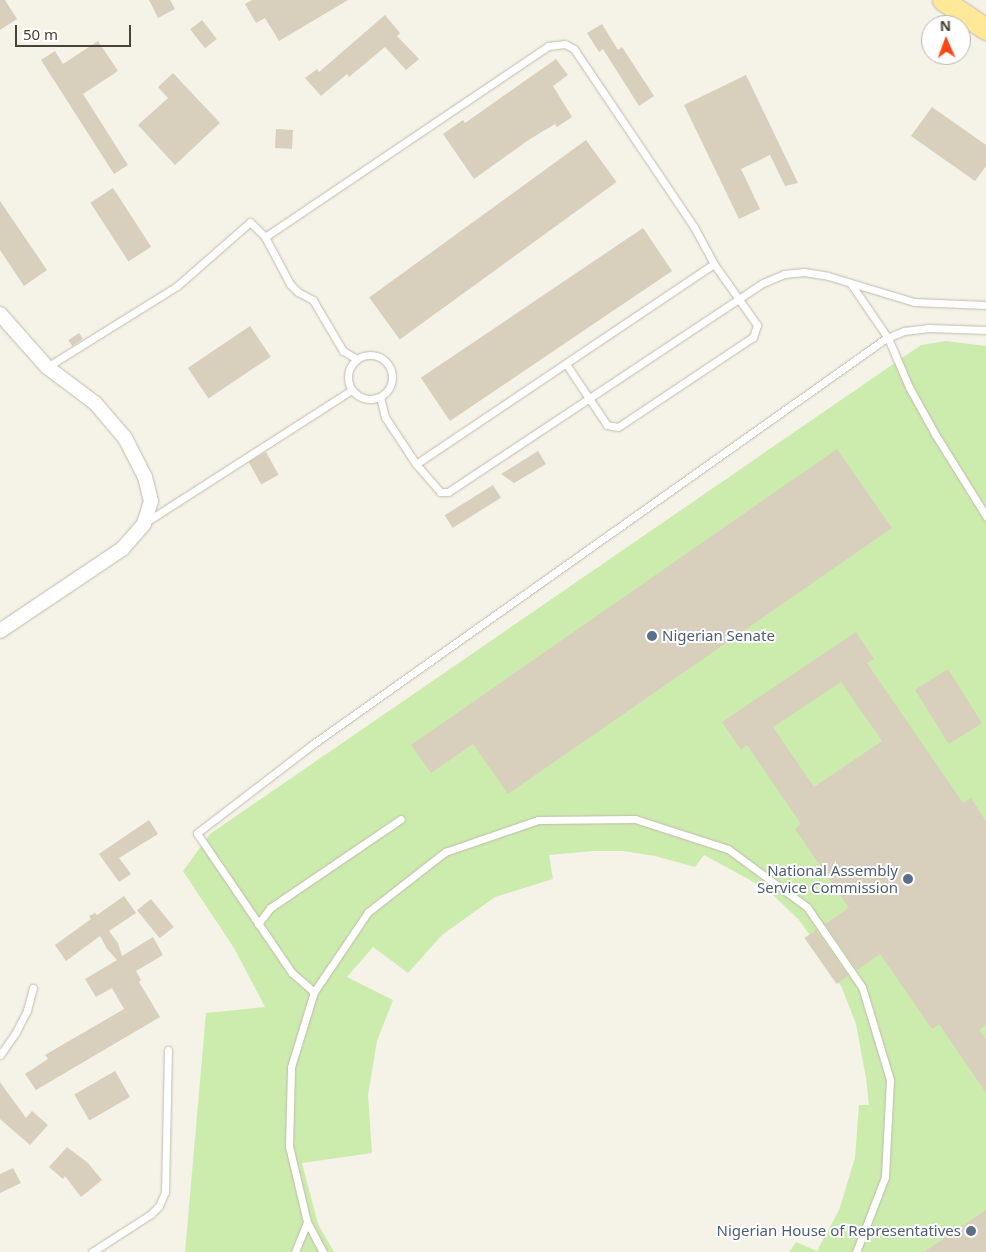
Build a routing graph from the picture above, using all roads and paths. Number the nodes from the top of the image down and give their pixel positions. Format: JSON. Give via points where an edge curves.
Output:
{"nodes":[{"id":1,"x":944,"y":0,"type":"edge"},
{"id":2,"x":986,"y":30,"type":"edge"},
{"id":3,"x":265,"y":237,"type":"junction"},
{"id":4,"x":714,"y":264,"type":"junction"},
{"id":5,"x":851,"y":284,"type":"junction"},
{"id":6,"x":740,"y":299,"type":"junction"},
{"id":7,"x":986,"y":304,"type":"edge"},
{"id":8,"x":0,"y":314,"type":"edge"},
{"id":9,"x":986,"y":330,"type":"edge"},
{"id":10,"x":888,"y":338,"type":"junction"},
{"id":11,"x":357,"y":359,"type":"junction"},
{"id":12,"x":566,"y":364,"type":"junction"},
{"id":13,"x":47,"y":367,"type":"junction"},
{"id":14,"x":352,"y":390,"type":"junction"},
{"id":15,"x":380,"y":397,"type":"junction"},
{"id":16,"x":589,"y":399,"type":"junction"},
{"id":17,"x":416,"y":464,"type":"junction"},
{"id":18,"x":986,"y":516,"type":"edge"},
{"id":19,"x":144,"y":524,"type":"junction"},
{"id":20,"x":0,"y":631,"type":"edge"},
{"id":21,"x":401,"y":819,"type":"dead end"},
{"id":22,"x":258,"y":924,"type":"junction"},
{"id":23,"x":33,"y":988,"type":"dead end"},
{"id":24,"x":314,"y":992,"type":"junction"},
{"id":25,"x":168,"y":1050,"type":"dead end"},
{"id":26,"x":0,"y":1055,"type":"edge"},
{"id":27,"x":307,"y":1222,"type":"junction"},
{"id":28,"x":92,"y":1252,"type":"edge"},
{"id":29,"x":295,"y":1252,"type":"edge"},
{"id":30,"x":323,"y":1252,"type":"edge"},
{"id":31,"x":856,"y":1252,"type":"edge"}],
"edges":[{"from":1,"to":2,"type":"main road"},
{"from":3,"to":4,"type":"lane","via":[[548,46],[565,44],[574,49],[694,227]]},
{"from":3,"to":11,"type":"lane","via":[[290,284],[313,300],[343,351]]},
{"from":3,"to":13,"type":"lane","via":[[250,222],[177,286]]},
{"from":4,"to":6,"type":"lane"},
{"from":4,"to":12,"type":"lane"},
{"from":5,"to":6,"type":"lane","via":[[804,272],[784,274],[763,283]]},
{"from":5,"to":7,"type":"lane","via":[[914,302]]},
{"from":5,"to":10,"type":"lane"},
{"from":6,"to":16,"type":"lane"},
{"from":6,"to":16,"type":"lane","via":[[757,325],[753,337],[625,424],[614,428],[607,425]]},
{"from":8,"to":13,"type":"street"},
{"from":9,"to":10,"type":"lane","via":[[928,328],[904,331]]},
{"from":10,"to":18,"type":"lane","via":[[909,387]]},
{"from":10,"to":22,"type":"lane","via":[[313,744],[197,832]]},
{"from":11,"to":14,"type":"lane","via":[[348,372]]},
{"from":11,"to":15,"type":"lane","via":[[379,356],[389,365],[393,376],[391,385]]},
{"from":12,"to":16,"type":"lane"},
{"from":12,"to":17,"type":"lane"},
{"from":13,"to":19,"type":"street","via":[[95,403],[125,438],[146,477],[151,501]]},
{"from":14,"to":15,"type":"lane","via":[[365,398]]},
{"from":14,"to":19,"type":"lane"},
{"from":15,"to":17,"type":"lane","via":[[385,417]]},
{"from":16,"to":17,"type":"lane","via":[[448,492],[440,492]]},
{"from":19,"to":20,"type":"street","via":[[122,549]]},
{"from":21,"to":22,"type":"lane","via":[[270,908]]},
{"from":22,"to":24,"type":"lane","via":[[292,973]]},
{"from":23,"to":26,"type":"lane","via":[[27,1010]]},
{"from":24,"to":27,"type":"lane","via":[[291,1067],[289,1146]]},
{"from":24,"to":31,"type":"lane","via":[[368,912],[445,852],[538,820],[635,819],[728,849],[807,907],[862,986],[890,1080],[885,1177]]},
{"from":25,"to":28,"type":"lane","via":[[165,1192],[151,1214]]},
{"from":27,"to":29,"type":"lane"},
{"from":27,"to":30,"type":"lane"}]}
